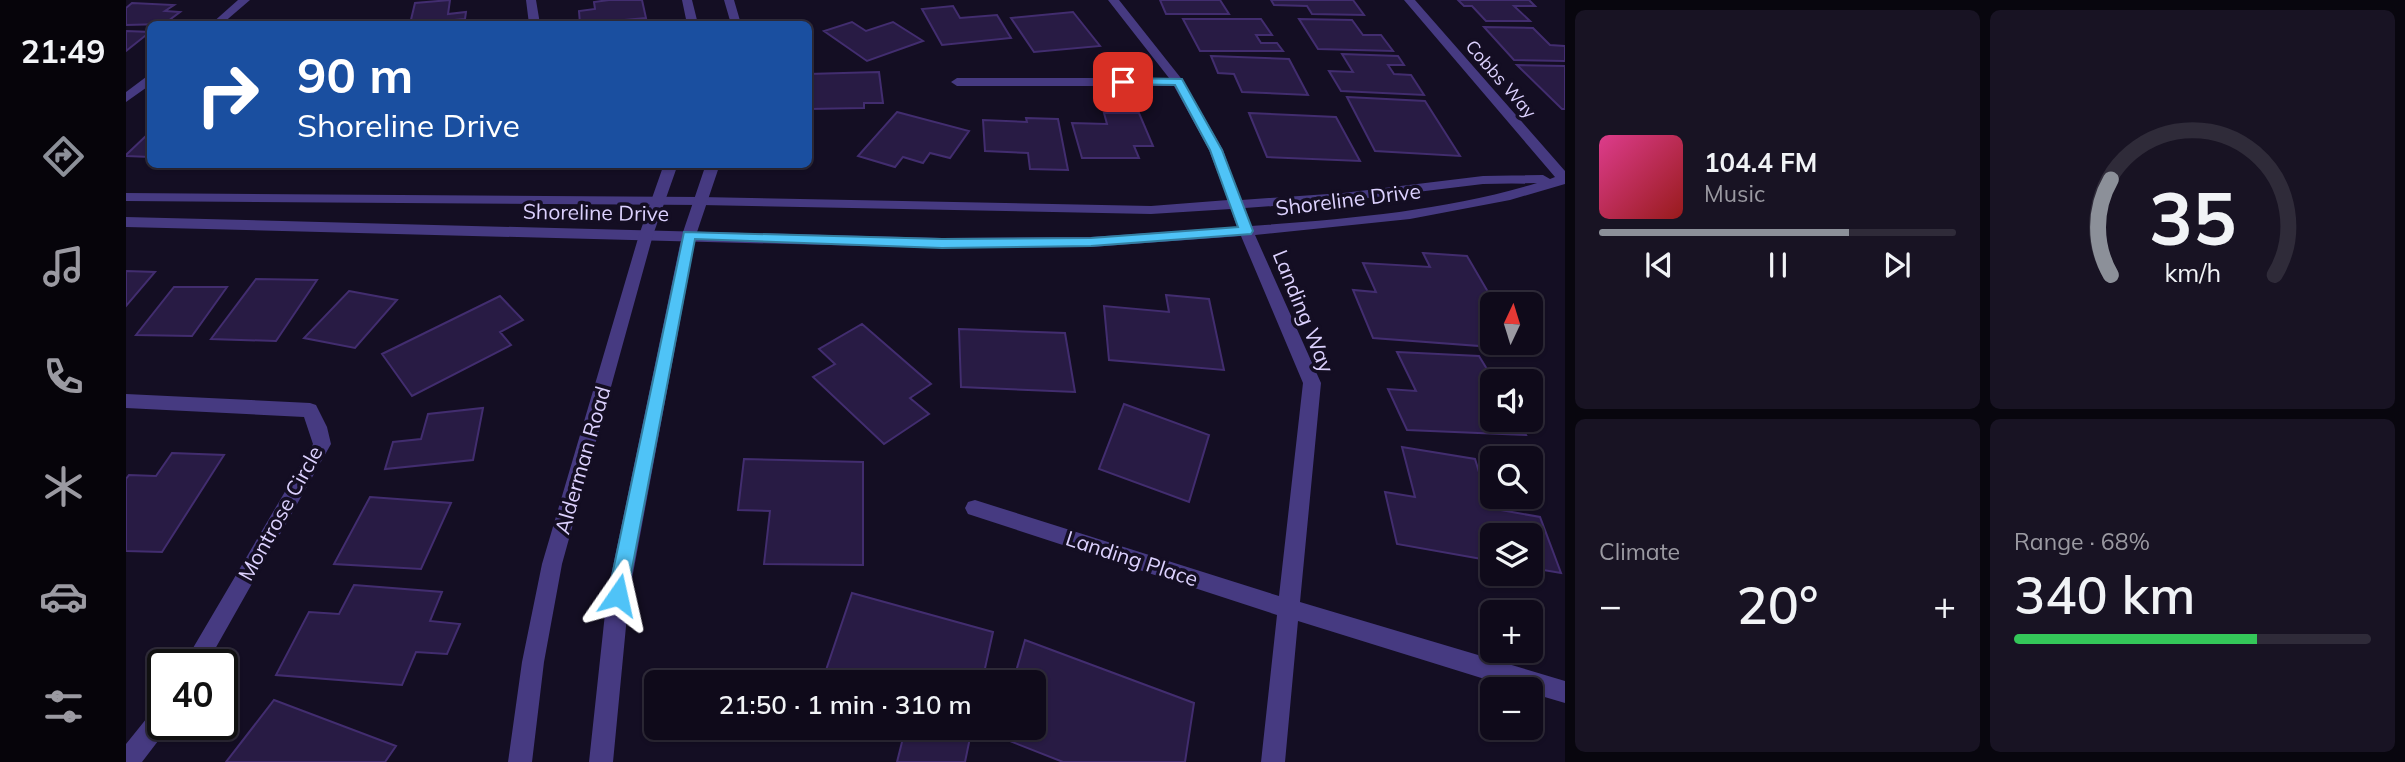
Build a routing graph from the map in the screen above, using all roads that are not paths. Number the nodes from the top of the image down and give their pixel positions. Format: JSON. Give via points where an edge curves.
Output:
{"nodes":[{"id":1,"x":245,"y":0,"type":"edge"},
{"id":2,"x":531,"y":0,"type":"edge"},
{"id":3,"x":687,"y":0,"type":"edge"},
{"id":4,"x":729,"y":0,"type":"edge"},
{"id":5,"x":1113,"y":0,"type":"edge"},
{"id":6,"x":1409,"y":0,"type":"edge"},
{"id":7,"x":220,"y":21,"type":"edge"},
{"id":8,"x":534,"y":21,"type":"edge"},
{"id":9,"x":692,"y":21,"type":"edge"},
{"id":10,"x":735,"y":21,"type":"edge"},
{"id":11,"x":957,"y":82,"type":"dead end"},
{"id":12,"x":1178,"y":82,"type":"junction"},
{"id":13,"x":147,"y":85,"type":"edge"},
{"id":14,"x":147,"y":86,"type":"edge"},
{"id":15,"x":126,"y":87,"type":"edge"},
{"id":16,"x":126,"y":98,"type":"edge"},
{"id":17,"x":670,"y":168,"type":"edge"},
{"id":18,"x":712,"y":168,"type":"edge"},
{"id":19,"x":1565,"y":179,"type":"edge"},
{"id":20,"x":126,"y":197,"type":"edge"},
{"id":21,"x":701,"y":201,"type":"junction"},
{"id":22,"x":658,"y":202,"type":"junction"},
{"id":23,"x":1236,"y":204,"type":"junction"},
{"id":24,"x":126,"y":222,"type":"edge"},
{"id":25,"x":1246,"y":231,"type":"junction"},
{"id":26,"x":689,"y":235,"type":"junction"},
{"id":27,"x":646,"y":236,"type":"junction"},
{"id":28,"x":126,"y":401,"type":"edge"},
{"id":29,"x":975,"y":508,"type":"dead end"},
{"id":30,"x":1290,"y":609,"type":"junction"},
{"id":31,"x":203,"y":649,"type":"edge"},
{"id":32,"x":1565,"y":692,"type":"edge"},
{"id":33,"x":147,"y":736,"type":"edge"},
{"id":34,"x":127,"y":762,"type":"edge"},
{"id":35,"x":520,"y":762,"type":"edge"},
{"id":36,"x":601,"y":762,"type":"edge"},
{"id":37,"x":1273,"y":762,"type":"edge"}],
"edges":[{"from":1,"to":7,"type":"street"},
{"from":2,"to":8,"type":"street"},
{"from":3,"to":9,"type":"street"},
{"from":4,"to":10,"type":"street"},
{"from":5,"to":12,"type":"street","name":"Landing Way"},
{"from":6,"to":19,"type":"street","name":"Cobbs Way"},
{"from":11,"to":12,"type":"street"},
{"from":12,"to":23,"type":"street","name":"Landing Way","via":[[1216,150]]},
{"from":13,"to":15,"type":"street"},
{"from":14,"to":16,"type":"street"},
{"from":17,"to":22,"type":"street","name":"Alderman Road"},
{"from":18,"to":21,"type":"street"},
{"from":19,"to":23,"type":"street","name":"Shoreline Drive","via":[[1483,180]]},
{"from":19,"to":25,"type":"street","name":"Shoreline Drive","via":[[1510,196],[1410,215]]},
{"from":20,"to":22,"type":"street","name":"Shoreline Drive"},
{"from":21,"to":22,"type":"street","name":"Shoreline Drive"},
{"from":21,"to":23,"type":"street","name":"Shoreline Drive","via":[[1151,210]]},
{"from":21,"to":26,"type":"street"},
{"from":22,"to":27,"type":"street","name":"Alderman Road"},
{"from":23,"to":25,"type":"street","name":"Landing Way"},
{"from":24,"to":27,"type":"street","name":"Shoreline Drive"},
{"from":25,"to":26,"type":"street","name":"Shoreline Drive","via":[[1091,242],[955,243]]},
{"from":25,"to":30,"type":"street","name":"Landing Way","via":[[1312,383]]},
{"from":26,"to":27,"type":"street","name":"Shoreline Drive"},
{"from":26,"to":36,"type":"street","via":[[618,595]]},
{"from":27,"to":35,"type":"street","name":"Alderman Road","via":[[552,564]]},
{"from":28,"to":31,"type":"street","name":"Montrose Circle","via":[[310,410],[318,427],[322,444]]},
{"from":29,"to":30,"type":"street","name":"Landing Place"},
{"from":30,"to":32,"type":"street","name":"Landing Place"},
{"from":30,"to":37,"type":"street","name":"Landing Way"},
{"from":33,"to":34,"type":"street"}]}
